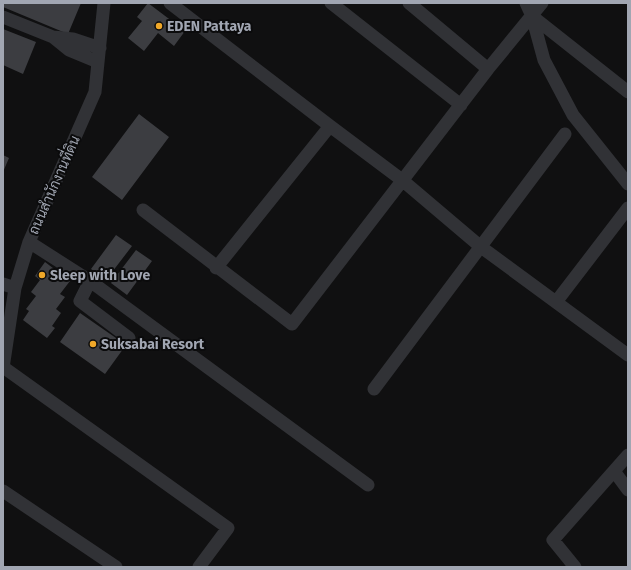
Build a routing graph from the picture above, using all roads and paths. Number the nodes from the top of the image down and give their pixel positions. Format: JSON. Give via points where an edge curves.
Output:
{"nodes":[{"id":1,"x":104,"y":3,"type":"edge"},
{"id":2,"x":170,"y":3,"type":"edge"},
{"id":3,"x":331,"y":3,"type":"edge"},
{"id":4,"x":409,"y":3,"type":"edge"},
{"id":5,"x":526,"y":3,"type":"edge"},
{"id":6,"x":542,"y":3,"type":"edge"},
{"id":7,"x":3,"y":16,"type":"edge"},
{"id":8,"x":532,"y":16,"type":"junction"},
{"id":9,"x":99,"y":55,"type":"junction"},
{"id":10,"x":488,"y":69,"type":"junction"},
{"id":11,"x":628,"y":92,"type":"edge"},
{"id":12,"x":461,"y":105,"type":"junction"},
{"id":13,"x":330,"y":126,"type":"junction"},
{"id":14,"x":565,"y":134,"type":"dead end"},
{"id":15,"x":402,"y":180,"type":"junction"},
{"id":16,"x":628,"y":184,"type":"edge"},
{"id":17,"x":628,"y":208,"type":"edge"},
{"id":18,"x":143,"y":210,"type":"dead end"},
{"id":19,"x":29,"y":242,"type":"junction"},
{"id":20,"x":482,"y":247,"type":"junction"},
{"id":21,"x":216,"y":268,"type":"junction"},
{"id":22,"x":90,"y":281,"type":"junction"},
{"id":23,"x":9,"y":286,"type":"edge"},
{"id":24,"x":556,"y":302,"type":"junction"},
{"id":25,"x":129,"y":338,"type":"dead end"},
{"id":26,"x":628,"y":355,"type":"edge"},
{"id":27,"x":3,"y":367,"type":"edge"},
{"id":28,"x":374,"y":389,"type":"dead end"},
{"id":29,"x":628,"y":455,"type":"edge"},
{"id":30,"x":614,"y":471,"type":"junction"},
{"id":31,"x":368,"y":485,"type":"dead end"},
{"id":32,"x":3,"y":490,"type":"edge"},
{"id":33,"x":628,"y":490,"type":"edge"},
{"id":34,"x":116,"y":567,"type":"edge"},
{"id":35,"x":199,"y":567,"type":"edge"},
{"id":36,"x":576,"y":567,"type":"edge"}],
"edges":[{"from":1,"to":9,"type":"street","name":"ถนนสำนักงานที่ดิน"},
{"from":2,"to":13,"type":"street"},
{"from":3,"to":12,"type":"street"},
{"from":4,"to":10,"type":"street"},
{"from":5,"to":8,"type":"street"},
{"from":6,"to":8,"type":"street"},
{"from":7,"to":9,"type":"street","via":[[54,37],[74,39]]},
{"from":8,"to":10,"type":"street"},
{"from":8,"to":11,"type":"street"},
{"from":8,"to":16,"type":"street","via":[[544,60],[573,115]]},
{"from":9,"to":19,"type":"street","name":"ถนนสำนักงานที่ดิน","via":[[95,92]]},
{"from":10,"to":12,"type":"street"},
{"from":12,"to":15,"type":"street"},
{"from":13,"to":15,"type":"street"},
{"from":13,"to":21,"type":"street"},
{"from":14,"to":20,"type":"street"},
{"from":15,"to":20,"type":"street"},
{"from":15,"to":21,"type":"street","via":[[292,324]]},
{"from":17,"to":24,"type":"street"},
{"from":18,"to":21,"type":"street"},
{"from":19,"to":22,"type":"street"},
{"from":19,"to":23,"type":"street","name":"ถนนสำนักงานที่ดิน"},
{"from":20,"to":24,"type":"street"},
{"from":20,"to":28,"type":"street"},
{"from":22,"to":25,"type":"street","via":[[80,301]]},
{"from":22,"to":31,"type":"street"},
{"from":23,"to":27,"type":"street","name":"ถนนสำนักงานที่ดิน"},
{"from":24,"to":26,"type":"street"},
{"from":27,"to":35,"type":"street","via":[[228,528]]},
{"from":29,"to":30,"type":"street"},
{"from":30,"to":33,"type":"street"},
{"from":30,"to":36,"type":"street","via":[[553,540]]},
{"from":32,"to":34,"type":"street"}]}
